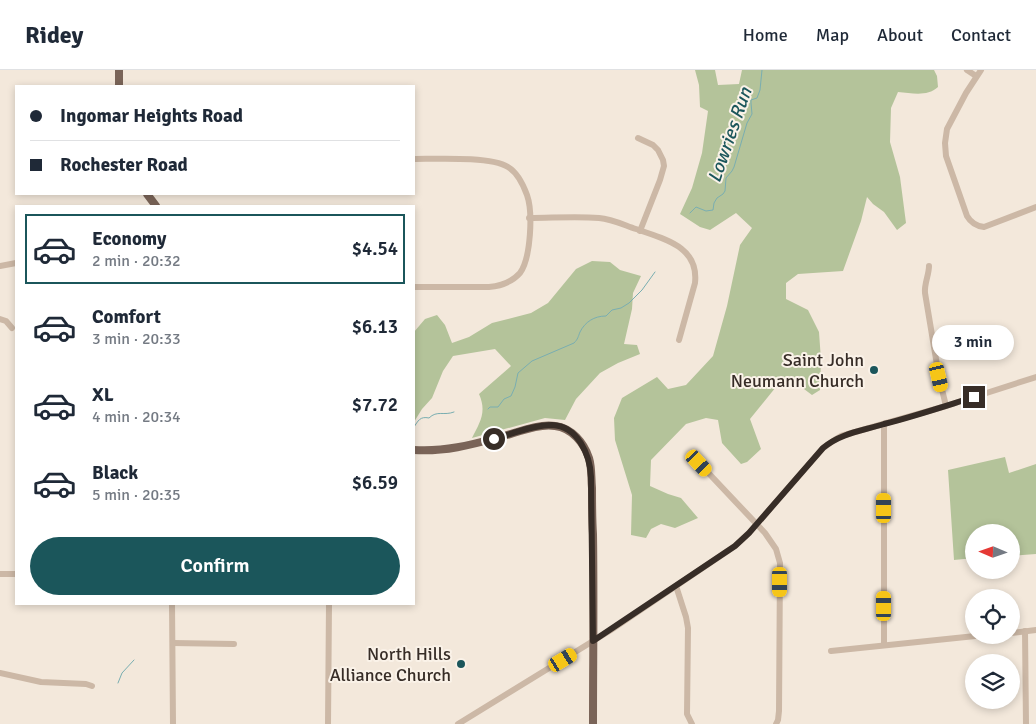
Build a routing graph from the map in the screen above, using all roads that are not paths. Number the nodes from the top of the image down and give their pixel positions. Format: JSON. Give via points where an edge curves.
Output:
{"nodes":[{"id":1,"x":118,"y":70,"type":"edge"},
{"id":2,"x":967,"y":70,"type":"edge"},
{"id":3,"x":981,"y":70,"type":"edge"},
{"id":4,"x":976,"y":76,"type":"junction"},
{"id":5,"x":119,"y":85,"type":"edge"},
{"id":6,"x":638,"y":138,"type":"dead end"},
{"id":7,"x":415,"y":159,"type":"edge"},
{"id":8,"x":147,"y":195,"type":"edge"},
{"id":9,"x":155,"y":205,"type":"edge"},
{"id":10,"x":1036,"y":207,"type":"edge"},
{"id":11,"x":529,"y":218,"type":"junction"},
{"id":12,"x":640,"y":231,"type":"junction"},
{"id":13,"x":15,"y":263,"type":"edge"},
{"id":14,"x":0,"y":266,"type":"edge"},
{"id":15,"x":929,"y":266,"type":"dead end"},
{"id":16,"x":415,"y":287,"type":"edge"},
{"id":17,"x":0,"y":319,"type":"edge"},
{"id":18,"x":12,"y":328,"type":"dead end"},
{"id":19,"x":679,"y":340,"type":"dead end"},
{"id":20,"x":1036,"y":377,"type":"edge"},
{"id":21,"x":946,"y":406,"type":"junction"},
{"id":22,"x":884,"y":425,"type":"junction"},
{"id":23,"x":415,"y":450,"type":"edge"},
{"id":24,"x":699,"y":463,"type":"dead end"},
{"id":25,"x":756,"y":524,"type":"junction"},
{"id":26,"x":0,"y":574,"type":"edge"},
{"id":27,"x":15,"y":574,"type":"edge"},
{"id":28,"x":676,"y":586,"type":"junction"},
{"id":29,"x":172,"y":605,"type":"edge"},
{"id":30,"x":329,"y":605,"type":"edge"},
{"id":31,"x":1036,"y":630,"type":"edge"},
{"id":32,"x":1020,"y":631,"type":"edge"},
{"id":33,"x":1025,"y":631,"type":"junction"},
{"id":34,"x":965,"y":637,"type":"edge"},
{"id":35,"x":593,"y":641,"type":"junction"},
{"id":36,"x":173,"y":643,"type":"junction"},
{"id":37,"x":234,"y":644,"type":"dead end"},
{"id":38,"x":884,"y":644,"type":"junction"},
{"id":39,"x":831,"y":651,"type":"dead end"},
{"id":40,"x":0,"y":673,"type":"edge"},
{"id":41,"x":92,"y":686,"type":"dead end"},
{"id":42,"x":173,"y":724,"type":"edge"},
{"id":43,"x":328,"y":724,"type":"edge"},
{"id":44,"x":458,"y":724,"type":"edge"},
{"id":45,"x":593,"y":724,"type":"edge"},
{"id":46,"x":692,"y":724,"type":"edge"},
{"id":47,"x":776,"y":724,"type":"edge"},
{"id":48,"x":1026,"y":724,"type":"edge"}],
"edges":[{"from":1,"to":5,"type":"main road"},
{"from":2,"to":4,"type":"street"},
{"from":3,"to":4,"type":"street"},
{"from":4,"to":10,"type":"street","via":[[948,129],[945,143],[946,156],[969,220],[976,225],[991,225]]},
{"from":6,"to":12,"type":"street","via":[[658,150],[664,166]]},
{"from":7,"to":11,"type":"street","via":[[478,160],[503,164],[519,178],[527,196]]},
{"from":8,"to":9,"type":"main road"},
{"from":11,"to":12,"type":"street","via":[[600,218]]},
{"from":11,"to":16,"type":"street","via":[[525,262],[519,274],[509,281],[489,287]]},
{"from":12,"to":19,"type":"street","via":[[681,248],[695,268],[695,283]]},
{"from":13,"to":14,"type":"street"},
{"from":15,"to":21,"type":"street","via":[[924,288]]},
{"from":17,"to":18,"type":"street"},
{"from":20,"to":21,"type":"street"},
{"from":21,"to":22,"type":"street"},
{"from":22,"to":25,"type":"street","via":[[841,436],[827,445]]},
{"from":22,"to":38,"type":"street"},
{"from":23,"to":35,"type":"main road","via":[[449,449],[550,425],[561,427],[575,436],[585,449],[591,470]]},
{"from":24,"to":25,"type":"street"},
{"from":25,"to":28,"type":"street","via":[[735,546]]},
{"from":25,"to":47,"type":"street","via":[[773,544],[780,563],[779,716]]},
{"from":26,"to":27,"type":"street"},
{"from":28,"to":35,"type":"street"},
{"from":28,"to":46,"type":"street","via":[[688,628],[687,714]]},
{"from":29,"to":36,"type":"street"},
{"from":30,"to":43,"type":"street"},
{"from":31,"to":33,"type":"street"},
{"from":32,"to":33,"type":"street"},
{"from":33,"to":48,"type":"street"},
{"from":34,"to":38,"type":"street"},
{"from":35,"to":44,"type":"street"},
{"from":35,"to":45,"type":"main road"},
{"from":36,"to":37,"type":"street"},
{"from":36,"to":42,"type":"street"},
{"from":38,"to":39,"type":"street"},
{"from":40,"to":41,"type":"street","via":[[41,682]]}]}
